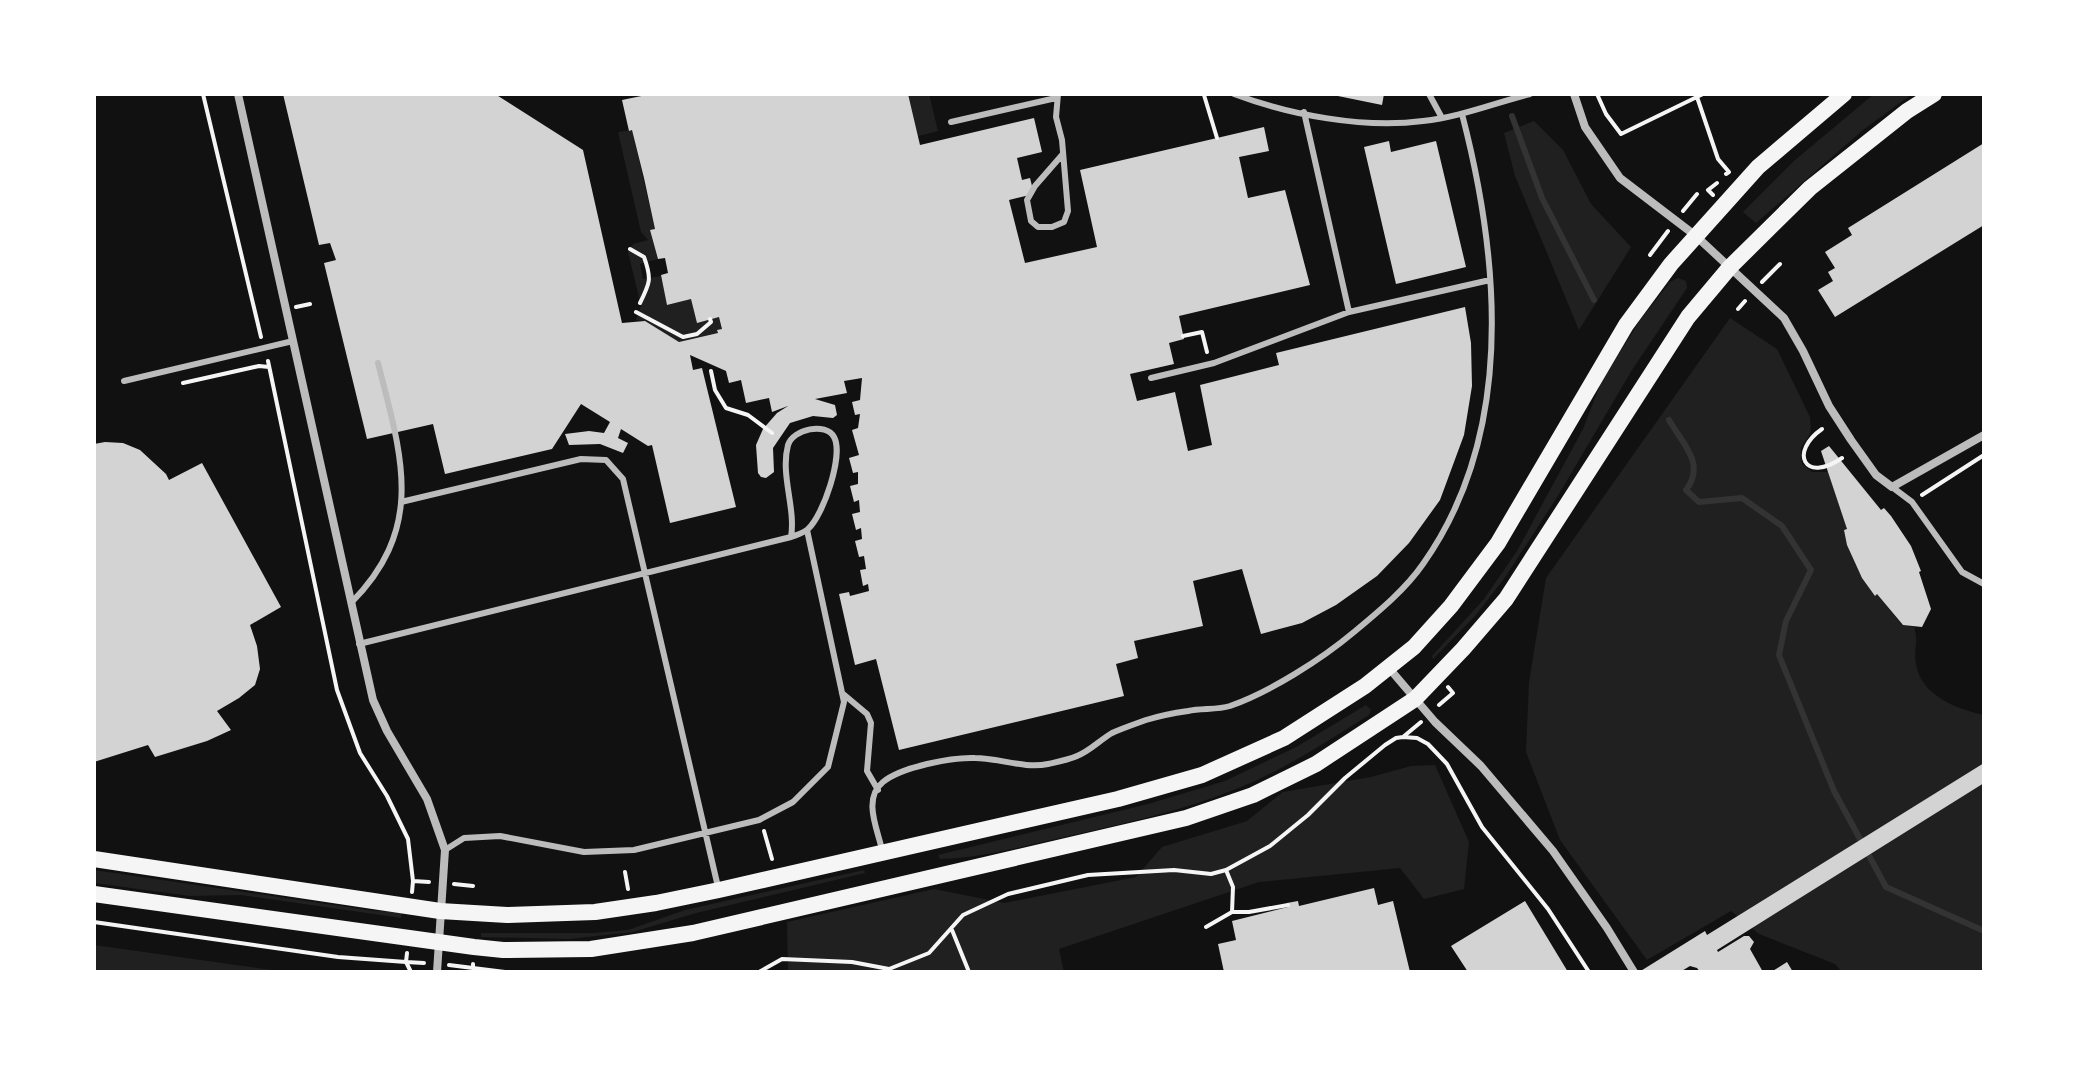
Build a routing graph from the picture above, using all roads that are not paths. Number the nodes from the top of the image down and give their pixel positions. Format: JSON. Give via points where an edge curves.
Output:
{"nodes":[{"id":1,"x":238,"y":94,"type":"edge"},
{"id":2,"x":1234,"y":94,"type":"edge"},
{"id":3,"x":1429,"y":94,"type":"edge"},
{"id":4,"x":1530,"y":94,"type":"edge"},
{"id":5,"x":1574,"y":94,"type":"edge"},
{"id":6,"x":1844,"y":94,"type":"edge"},
{"id":7,"x":1934,"y":94,"type":"edge"},
{"id":8,"x":1057,"y":96,"type":"edge"},
{"id":9,"x":1304,"y":112,"type":"junction"},
{"id":10,"x":1462,"y":114,"type":"junction"},
{"id":11,"x":1442,"y":118,"type":"junction"},
{"id":12,"x":951,"y":122,"type":"dead end"},
{"id":13,"x":1062,"y":155,"type":"junction"},
{"id":14,"x":1696,"y":236,"type":"junction"},
{"id":15,"x":1730,"y":267,"type":"junction"},
{"id":16,"x":1490,"y":280,"type":"junction"},
{"id":17,"x":1349,"y":312,"type":"junction"},
{"id":18,"x":293,"y":341,"type":"junction"},
{"id":19,"x":378,"y":363,"type":"dead end"},
{"id":20,"x":1151,"y":378,"type":"dead end"},
{"id":21,"x":124,"y":381,"type":"dead end"},
{"id":22,"x":1984,"y":435,"type":"edge"},
{"id":23,"x":1892,"y":487,"type":"junction"},
{"id":24,"x":401,"y":502,"type":"junction"},
{"id":25,"x":807,"y":530,"type":"junction"},
{"id":26,"x":791,"y":537,"type":"junction"},
{"id":27,"x":644,"y":572,"type":"junction"},
{"id":28,"x":1984,"y":584,"type":"edge"},
{"id":29,"x":351,"y":603,"type":"junction"},
{"id":30,"x":359,"y":644,"type":"junction"},
{"id":31,"x":1388,"y":667,"type":"junction"},
{"id":32,"x":842,"y":693,"type":"junction"},
{"id":33,"x":1415,"y":699,"type":"junction"},
{"id":34,"x":878,"y":790,"type":"junction"},
{"id":35,"x":705,"y":832,"type":"junction"},
{"id":36,"x":445,"y":850,"type":"junction"},
{"id":37,"x":883,"y":854,"type":"junction"},
{"id":38,"x":94,"y":859,"type":"edge"},
{"id":39,"x":719,"y":890,"type":"junction"},
{"id":40,"x":94,"y":894,"type":"edge"},
{"id":41,"x":440,"y":911,"type":"junction"},
{"id":42,"x":439,"y":942,"type":"junction"},
{"id":43,"x":437,"y":972,"type":"edge"},
{"id":44,"x":1634,"y":972,"type":"edge"}],
"edges":[{"from":1,"to":18,"type":"street"},
{"from":2,"to":9,"type":"lane"},
{"from":3,"to":11,"type":"lane"},
{"from":4,"to":10,"type":"lane"},
{"from":5,"to":14,"type":"street","via":[[1585,127],[1620,178]]},
{"from":6,"to":14,"type":"main road","via":[[1758,167]]},
{"from":7,"to":15,"type":"main road","via":[[1810,188]]},
{"from":8,"to":12,"type":"lane"},
{"from":8,"to":13,"type":"lane"},
{"from":9,"to":11,"type":"lane","via":[[1371,124]]},
{"from":9,"to":17,"type":"lane"},
{"from":10,"to":11,"type":"lane"},
{"from":10,"to":16,"type":"lane","via":[[1485,224]]},
{"from":13,"to":13,"type":"lane","via":[[1027,200],[1031,221],[1038,227],[1064,222],[1068,199]]},
{"from":14,"to":15,"type":"street"},
{"from":14,"to":31,"type":"main road","via":[[1626,325],[1498,543],[1451,606]]},
{"from":15,"to":23,"type":"street","via":[[1784,318],[1844,429],[1876,475]]},
{"from":15,"to":33,"type":"main road","via":[[1688,317],[1506,599]]},
{"from":16,"to":17,"type":"lane"},
{"from":16,"to":34,"type":"lane","via":[[1491,381],[1475,456],[1422,567],[1370,619],[1330,652],[1228,707],[1147,720],[1077,756],[1043,765],[949,760],[905,770]]},
{"from":17,"to":20,"type":"lane","via":[[1214,363]]},
{"from":18,"to":21,"type":"lane"},
{"from":18,"to":29,"type":"street"},
{"from":19,"to":24,"type":"lane","via":[[401,457]]},
{"from":22,"to":23,"type":"street"},
{"from":23,"to":28,"type":"lane","via":[[1912,502],[1962,572]]},
{"from":24,"to":27,"type":"lane","via":[[581,459],[606,460],[623,479]]},
{"from":24,"to":29,"type":"lane","via":[[395,537],[372,582]]},
{"from":25,"to":26,"type":"lane"},
{"from":25,"to":26,"type":"lane","via":[[825,504],[833,474],[836,443],[826,430],[801,431],[788,447]]},
{"from":25,"to":32,"type":"lane"},
{"from":26,"to":27,"type":"lane"},
{"from":27,"to":30,"type":"lane"},
{"from":27,"to":35,"type":"lane"},
{"from":29,"to":30,"type":"street"},
{"from":30,"to":36,"type":"street","via":[[373,700],[427,799]]},
{"from":31,"to":33,"type":"street"},
{"from":31,"to":37,"type":"main road","via":[[1297,730],[1202,775]]},
{"from":32,"to":34,"type":"lane","via":[[871,723],[867,771]]},
{"from":32,"to":35,"type":"lane","via":[[828,767],[793,802],[759,820]]},
{"from":33,"to":42,"type":"main road","via":[[1316,764],[1253,795],[1186,818],[678,935],[563,950]]},
{"from":33,"to":44,"type":"street","via":[[1553,851]]},
{"from":34,"to":37,"type":"lane","via":[[872,799],[873,816]]},
{"from":35,"to":36,"type":"lane","via":[[634,850],[584,852],[500,836],[464,838]]},
{"from":35,"to":39,"type":"lane"},
{"from":36,"to":41,"type":"street"},
{"from":37,"to":39,"type":"main road"},
{"from":38,"to":41,"type":"main road"},
{"from":39,"to":41,"type":"main road","via":[[595,912]]},
{"from":40,"to":42,"type":"main road"},
{"from":41,"to":42,"type":"street"},
{"from":42,"to":43,"type":"street"}]}
